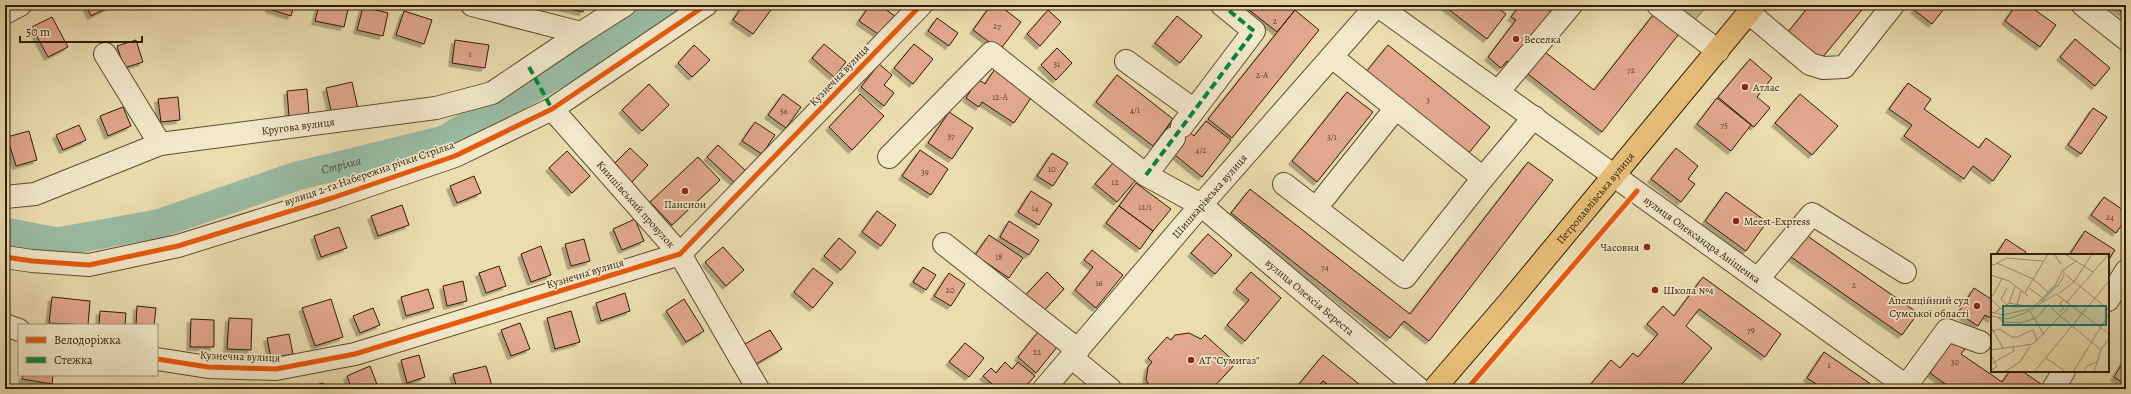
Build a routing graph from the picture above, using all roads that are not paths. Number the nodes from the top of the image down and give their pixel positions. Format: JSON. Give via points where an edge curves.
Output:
{"nodes":[{"id":1,"x":20,"y":5,"type":"edge"},
{"id":2,"x":472,"y":5,"type":"edge"},
{"id":3,"x":625,"y":5,"type":"edge"},
{"id":4,"x":706,"y":5,"type":"edge"},
{"id":5,"x":921,"y":5,"type":"edge"},
{"id":6,"x":1222,"y":5,"type":"edge"},
{"id":7,"x":1377,"y":5,"type":"edge"},
{"id":8,"x":1571,"y":5,"type":"edge"},
{"id":9,"x":1658,"y":5,"type":"edge"},
{"id":10,"x":1893,"y":5,"type":"edge"},
{"id":11,"x":2083,"y":5,"type":"edge"},
{"id":12,"x":1752,"y":9,"type":"edge"},
{"id":13,"x":5,"y":13,"type":"edge"},
{"id":14,"x":581,"y":33,"type":"junction"},
{"id":15,"x":2126,"y":39,"type":"edge"},
{"id":16,"x":1718,"y":51,"type":"junction"},
{"id":17,"x":105,"y":54,"type":"dead end"},
{"id":18,"x":1332,"y":56,"type":"junction"},
{"id":19,"x":1126,"y":61,"type":"dead end"},
{"id":20,"x":1498,"y":92,"type":"junction"},
{"id":21,"x":1396,"y":108,"type":"junction"},
{"id":22,"x":552,"y":109,"type":"junction"},
{"id":23,"x":1534,"y":117,"type":"junction"},
{"id":24,"x":1183,"y":125,"type":"junction"},
{"id":25,"x":160,"y":144,"type":"junction"},
{"id":26,"x":888,"y":157,"type":"dead end"},
{"id":27,"x":1146,"y":175,"type":"junction"},
{"id":28,"x":1615,"y":176,"type":"junction"},
{"id":29,"x":1483,"y":178,"type":"junction"},
{"id":30,"x":1284,"y":184,"type":"dead end"},
{"id":31,"x":5,"y":197,"type":"edge"},
{"id":32,"x":1200,"y":205,"type":"junction"},
{"id":33,"x":1316,"y":208,"type":"junction"},
{"id":34,"x":944,"y":244,"type":"dead end"},
{"id":35,"x":680,"y":254,"type":"junction"},
{"id":36,"x":5,"y":257,"type":"edge"},
{"id":37,"x":2126,"y":271,"type":"edge"},
{"id":38,"x":1901,"y":278,"type":"dead end"},
{"id":39,"x":1758,"y":279,"type":"junction"},
{"id":40,"x":2113,"y":299,"type":"edge"},
{"id":41,"x":5,"y":325,"type":"edge"},
{"id":42,"x":18,"y":330,"type":"edge"},
{"id":43,"x":1980,"y":342,"type":"dead end"},
{"id":44,"x":1075,"y":354,"type":"junction"},
{"id":45,"x":158,"y":359,"type":"edge"},
{"id":46,"x":2063,"y":372,"type":"edge"},
{"id":47,"x":1908,"y":387,"type":"edge"},
{"id":48,"x":758,"y":389,"type":"edge"},
{"id":49,"x":1044,"y":389,"type":"edge"},
{"id":50,"x":1110,"y":389,"type":"edge"},
{"id":51,"x":1418,"y":389,"type":"edge"},
{"id":52,"x":1434,"y":389,"type":"edge"},
{"id":53,"x":2053,"y":389,"type":"edge"}],
"edges":[{"from":1,"to":13,"type":"street"},
{"from":2,"to":14,"type":"street"},
{"from":3,"to":14,"type":"street","name":"Кругова вулиця"},
{"from":4,"to":22,"type":"street","name":"вулиця 2-га Набережна річки Стрілка"},
{"from":5,"to":35,"type":"street","name":"Кузнечна вулиця"},
{"from":6,"to":24,"type":"street","via":[[1254,30]]},
{"from":7,"to":18,"type":"street","name":"Шишкарівська вулиця"},
{"from":7,"to":20,"type":"street","name":"вулиця Олександра Аніщенка"},
{"from":8,"to":20,"type":"street"},
{"from":9,"to":16,"type":"street"},
{"from":10,"to":12,"type":"street","via":[[1844,67],[1823,68],[1810,64]]},
{"from":11,"to":15,"type":"street"},
{"from":12,"to":16,"type":"main road","name":"Петропавлівська вулиця"},
{"from":14,"to":25,"type":"street","name":"Кругова вулиця","via":[[492,93],[436,108]]},
{"from":16,"to":28,"type":"main road","name":"Петропавлівська вулиця"},
{"from":17,"to":25,"type":"street"},
{"from":18,"to":21,"type":"street"},
{"from":18,"to":32,"type":"street","name":"Шишкарівська вулиця"},
{"from":19,"to":24,"type":"street"},
{"from":20,"to":23,"type":"street","name":"вулиця Олександра Аніщенка"},
{"from":21,"to":29,"type":"street"},
{"from":21,"to":33,"type":"street"},
{"from":22,"to":35,"type":"street","name":"Книшівський провулок"},
{"from":22,"to":36,"type":"street","name":"вулиця 2-га Набережна річки Стрілка","via":[[455,156],[178,246],[89,265],[32,262]]},
{"from":23,"to":28,"type":"street","name":"вулиця Олександра Аніщенка"},
{"from":23,"to":29,"type":"street"},
{"from":24,"to":27,"type":"street"},
{"from":25,"to":31,"type":"street","name":"Кругова вулиця","via":[[35,194]]},
{"from":26,"to":27,"type":"street","via":[[991,53]]},
{"from":27,"to":32,"type":"street"},
{"from":28,"to":39,"type":"street","name":"вулиця Олександра Аніщенка"},
{"from":28,"to":52,"type":"main road","name":"Петропавлівська вулиця"},
{"from":29,"to":33,"type":"street","via":[[1405,277]]},
{"from":30,"to":33,"type":"street"},
{"from":32,"to":44,"type":"street","name":"Шишкарівська вулиця"},
{"from":32,"to":51,"type":"street","name":"вулиця Олексія Береста"},
{"from":34,"to":44,"type":"street"},
{"from":35,"to":45,"type":"street","name":"Кузнечна вулиця","via":[[355,354],[276,369],[208,367]]},
{"from":35,"to":48,"type":"street","name":"Книшівський провулок"},
{"from":37,"to":40,"type":"street"},
{"from":38,"to":39,"type":"street","via":[[1812,214]]},
{"from":39,"to":47,"type":"street","name":"вулиця Олександра Аніщенка"},
{"from":41,"to":42,"type":"street"},
{"from":43,"to":47,"type":"street","via":[[1947,330]]},
{"from":44,"to":49,"type":"street","name":"Шишкарівська вулиця"},
{"from":44,"to":50,"type":"street"},
{"from":46,"to":53,"type":"street"}]}
